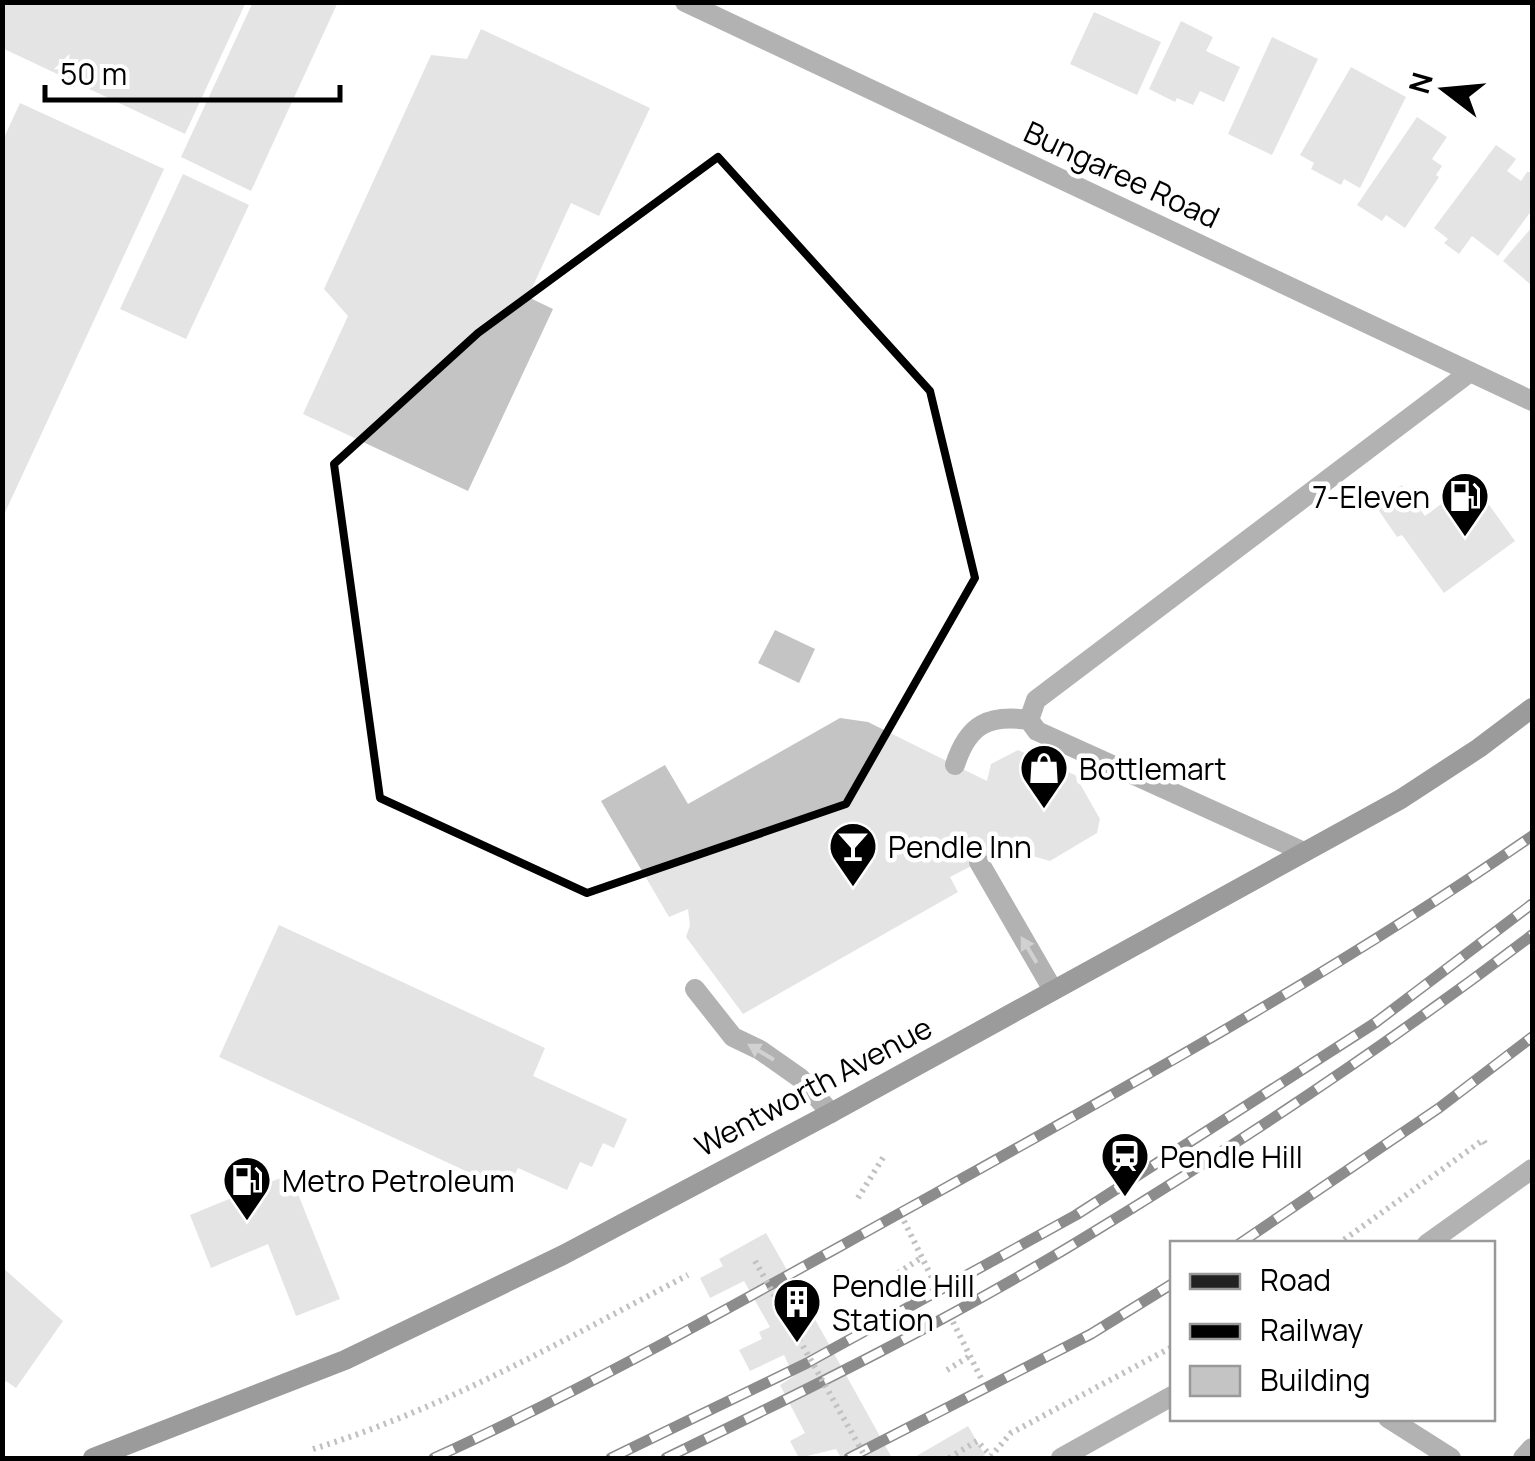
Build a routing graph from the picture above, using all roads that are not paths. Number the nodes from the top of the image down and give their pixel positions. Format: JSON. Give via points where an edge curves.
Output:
{"nodes":[{"id":1,"x":684,"y":2,"type":"edge"},
{"id":2,"x":718,"y":10,"type":"edge"},
{"id":3,"x":1470,"y":372,"type":"junction"},
{"id":4,"x":1532,"y":400,"type":"edge"},
{"id":5,"x":1532,"y":708,"type":"edge"},
{"id":6,"x":1030,"y":720,"type":"junction"},
{"id":7,"x":955,"y":764,"type":"dead end"},
{"id":8,"x":1304,"y":852,"type":"junction"},
{"id":9,"x":978,"y":862,"type":"dead end"},
{"id":10,"x":695,"y":988,"type":"dead end"},
{"id":11,"x":1053,"y":990,"type":"junction"},
{"id":12,"x":831,"y":1112,"type":"junction"},
{"id":13,"x":1532,"y":1168,"type":"edge"},
{"id":14,"x":1431,"y":1241,"type":"edge"},
{"id":15,"x":1170,"y":1397,"type":"edge"},
{"id":16,"x":1393,"y":1421,"type":"edge"},
{"id":17,"x":1532,"y":1448,"type":"edge"},
{"id":18,"x":93,"y":1458,"type":"edge"},
{"id":19,"x":1062,"y":1458,"type":"edge"},
{"id":20,"x":1451,"y":1458,"type":"edge"},
{"id":21,"x":1523,"y":1458,"type":"edge"}],
"edges":[{"from":1,"to":2,"type":"street","name":"Bungaree Road"},
{"from":2,"to":3,"type":"street","name":"Bungaree Road"},
{"from":3,"to":4,"type":"street","name":"Bungaree Road"},
{"from":3,"to":6,"type":"street","via":[[1036,700]]},
{"from":5,"to":8,"type":"main road","name":"Wentworth Avenue","via":[[1401,800]]},
{"from":6,"to":7,"type":"street","via":[[1001,716],[980,726],[962,742]]},
{"from":6,"to":8,"type":"street","via":[[1037,731]]},
{"from":8,"to":11,"type":"main road","name":"Wentworth Avenue"},
{"from":11,"to":9,"type":"street","one_way":true},
{"from":12,"to":10,"type":"street","one_way":true,"via":[[800,1078],[733,1037]]},
{"from":11,"to":12,"type":"main road","name":"Wentworth Avenue"},
{"from":12,"to":18,"type":"main road","name":"Wentworth Avenue","via":[[408,1331]]},
{"from":13,"to":14,"type":"street"},
{"from":15,"to":19,"type":"street"},
{"from":16,"to":20,"type":"street"},
{"from":17,"to":21,"type":"street"}]}
